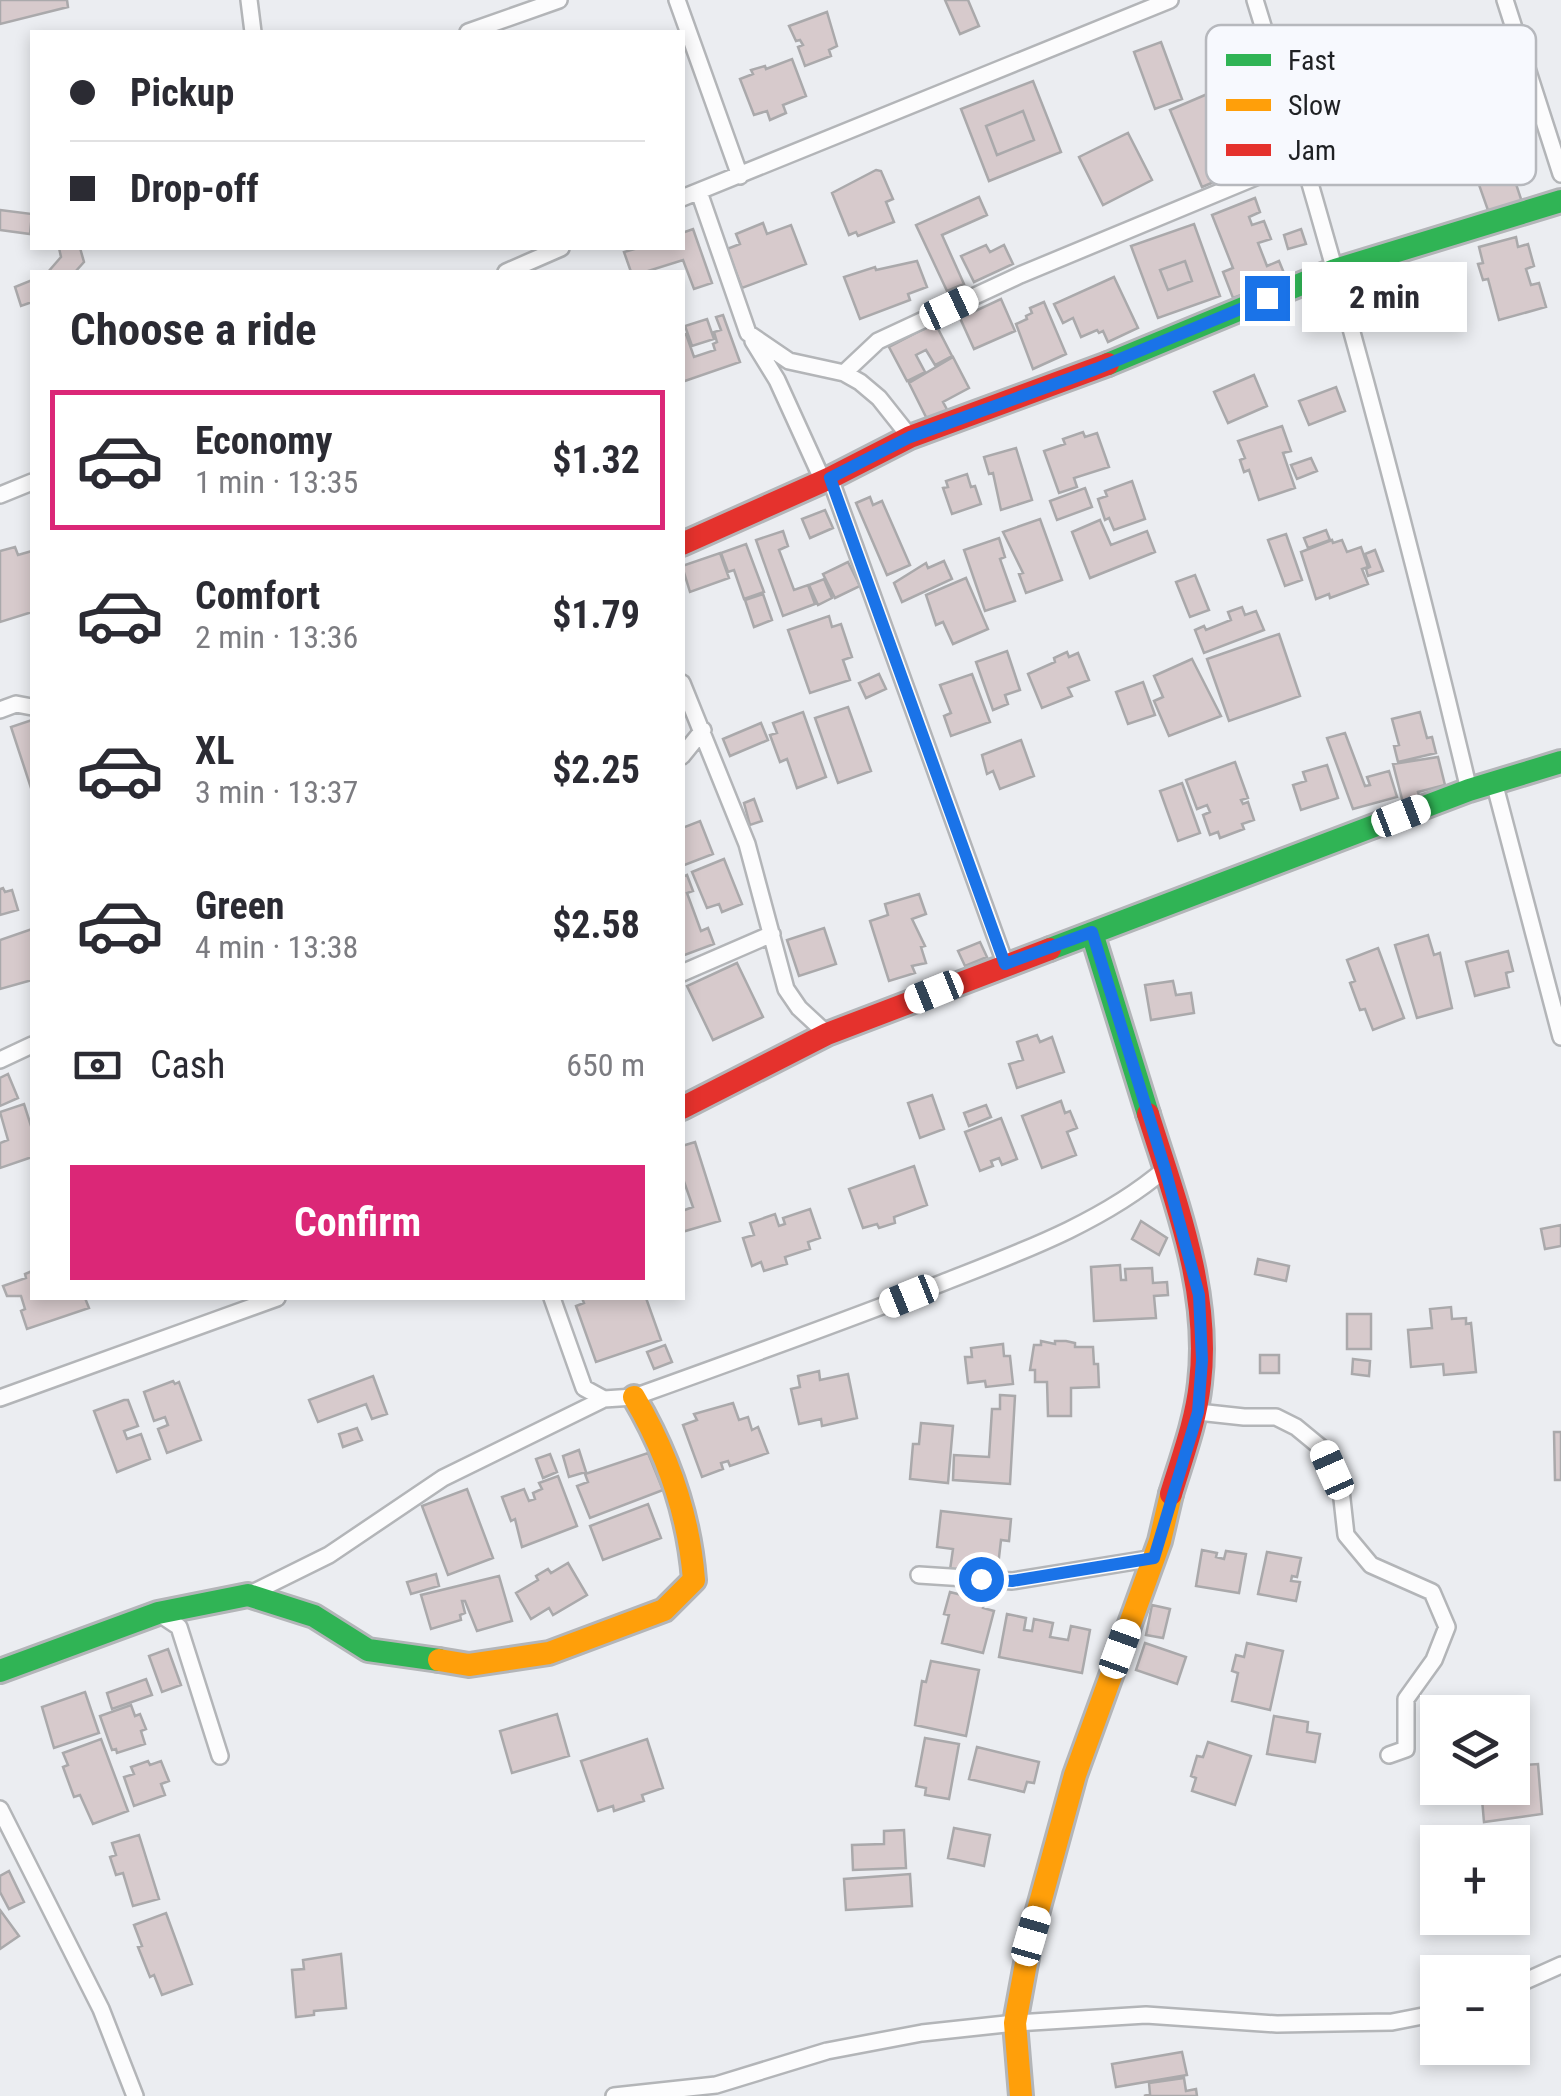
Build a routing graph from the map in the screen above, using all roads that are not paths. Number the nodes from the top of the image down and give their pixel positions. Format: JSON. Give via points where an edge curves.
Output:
{"nodes":[{"id":1,"x":249,"y":0,"type":"edge"},
{"id":2,"x":558,"y":0,"type":"edge"},
{"id":3,"x":677,"y":0,"type":"edge"},
{"id":4,"x":1170,"y":0,"type":"edge"},
{"id":5,"x":1255,"y":0,"type":"edge"},
{"id":6,"x":1504,"y":0,"type":"edge"},
{"id":7,"x":1263,"y":25,"type":"edge"},
{"id":8,"x":1512,"y":25,"type":"edge"},
{"id":9,"x":253,"y":30,"type":"edge"},
{"id":10,"x":474,"y":30,"type":"edge"},
{"id":11,"x":1536,"y":98,"type":"edge"},
{"id":12,"x":1561,"y":174,"type":"edge"},
{"id":13,"x":740,"y":176,"type":"junction"},
{"id":14,"x":1237,"y":185,"type":"edge"},
{"id":15,"x":1312,"y":185,"type":"edge"},
{"id":16,"x":699,"y":192,"type":"junction"},
{"id":17,"x":685,"y":197,"type":"edge"},
{"id":18,"x":1561,"y":201,"type":"edge"},
{"id":19,"x":556,"y":250,"type":"edge"},
{"id":20,"x":511,"y":270,"type":"edge"},
{"id":21,"x":1335,"y":270,"type":"junction"},
{"id":22,"x":748,"y":334,"type":"junction"},
{"id":23,"x":844,"y":373,"type":"junction"},
{"id":24,"x":910,"y":437,"type":"junction"},
{"id":25,"x":826,"y":479,"type":"junction"},
{"id":26,"x":30,"y":483,"type":"edge"},
{"id":27,"x":0,"y":495,"type":"edge"},
{"id":28,"x":685,"y":543,"type":"edge"},
{"id":29,"x":685,"y":691,"type":"edge"},
{"id":30,"x":30,"y":706,"type":"edge"},
{"id":31,"x":0,"y":710,"type":"edge"},
{"id":32,"x":702,"y":730,"type":"junction"},
{"id":33,"x":685,"y":752,"type":"edge"},
{"id":34,"x":1561,"y":762,"type":"edge"},
{"id":35,"x":1494,"y":782,"type":"junction"},
{"id":36,"x":1469,"y":790,"type":"junction"},
{"id":37,"x":1092,"y":932,"type":"junction"},
{"id":38,"x":772,"y":934,"type":"junction"},
{"id":39,"x":1005,"y":964,"type":"junction"},
{"id":40,"x":685,"y":972,"type":"edge"},
{"id":41,"x":827,"y":1034,"type":"junction"},
{"id":42,"x":1561,"y":1037,"type":"edge"},
{"id":43,"x":30,"y":1047,"type":"edge"},
{"id":44,"x":0,"y":1060,"type":"edge"},
{"id":45,"x":685,"y":1106,"type":"edge"},
{"id":46,"x":1165,"y":1169,"type":"junction"},
{"id":47,"x":271,"y":1300,"type":"edge"},
{"id":48,"x":553,"y":1300,"type":"edge"},
{"id":49,"x":634,"y":1397,"type":"junction"},
{"id":50,"x":0,"y":1398,"type":"edge"},
{"id":51,"x":604,"y":1398,"type":"junction"},
{"id":52,"x":1198,"y":1412,"type":"junction"},
{"id":53,"x":1154,"y":1558,"type":"junction"},
{"id":54,"x":919,"y":1575,"type":"dead end"},
{"id":55,"x":248,"y":1595,"type":"junction"},
{"id":56,"x":158,"y":1613,"type":"junction"},
{"id":57,"x":0,"y":1670,"type":"edge"},
{"id":58,"x":1389,"y":1755,"type":"dead end"},
{"id":59,"x":220,"y":1756,"type":"dead end"},
{"id":60,"x":0,"y":1809,"type":"edge"},
{"id":61,"x":1561,"y":1965,"type":"edge"},
{"id":62,"x":1530,"y":1979,"type":"edge"},
{"id":63,"x":1420,"y":2016,"type":"edge"},
{"id":64,"x":1015,"y":2024,"type":"junction"},
{"id":65,"x":135,"y":2096,"type":"edge"},
{"id":66,"x":614,"y":2096,"type":"edge"},
{"id":67,"x":1022,"y":2096,"type":"edge"}],
"edges":[{"from":1,"to":9,"type":"street"},
{"from":2,"to":10,"type":"street"},
{"from":3,"to":13,"type":"street"},
{"from":4,"to":13,"type":"street"},
{"from":5,"to":7,"type":"street"},
{"from":6,"to":8,"type":"street"},
{"from":11,"to":12,"type":"street"},
{"from":13,"to":16,"type":"street"},
{"from":14,"to":23,"type":"street","via":[[878,341]]},
{"from":15,"to":21,"type":"street"},
{"from":16,"to":17,"type":"street"},
{"from":16,"to":22,"type":"street"},
{"from":18,"to":21,"type":"street"},
{"from":19,"to":20,"type":"street"},
{"from":21,"to":24,"type":"street"},
{"from":21,"to":36,"type":"street"},
{"from":22,"to":23,"type":"street","via":[[789,361]]},
{"from":22,"to":25,"type":"street"},
{"from":23,"to":24,"type":"street","via":[[879,398]]},
{"from":24,"to":25,"type":"street"},
{"from":25,"to":28,"type":"street"},
{"from":25,"to":39,"type":"street"},
{"from":26,"to":27,"type":"street"},
{"from":29,"to":32,"type":"street"},
{"from":30,"to":31,"type":"street"},
{"from":32,"to":33,"type":"street"},
{"from":32,"to":38,"type":"street","via":[[747,844]]},
{"from":34,"to":35,"type":"street"},
{"from":35,"to":36,"type":"street"},
{"from":35,"to":42,"type":"street"},
{"from":36,"to":37,"type":"street"},
{"from":37,"to":39,"type":"street"},
{"from":37,"to":46,"type":"street"},
{"from":38,"to":40,"type":"street"},
{"from":38,"to":41,"type":"street","via":[[786,989]]},
{"from":39,"to":41,"type":"street"},
{"from":41,"to":45,"type":"street"},
{"from":43,"to":44,"type":"street"},
{"from":46,"to":49,"type":"street","via":[[1136,1193],[974,1270]]},
{"from":46,"to":52,"type":"street","via":[[1199,1295]]},
{"from":47,"to":50,"type":"street"},
{"from":48,"to":51,"type":"street","via":[[584,1388]]},
{"from":49,"to":51,"type":"street"},
{"from":49,"to":55,"type":"street","via":[[650,1422],[694,1548],[694,1580],[664,1610],[549,1654],[469,1665],[368,1650],[314,1616]]},
{"from":51,"to":55,"type":"street","via":[[443,1478],[328,1554]]},
{"from":52,"to":53,"type":"street"},
{"from":52,"to":58,"type":"street","via":[[1276,1417],[1296,1426],[1324,1450],[1342,1490],[1346,1535],[1370,1565],[1432,1592],[1446,1627],[1434,1660],[1406,1699],[1406,1749]]},
{"from":53,"to":54,"type":"street","via":[[1012,1581]]},
{"from":53,"to":64,"type":"street","via":[[1074,1775]]},
{"from":55,"to":56,"type":"street"},
{"from":56,"to":57,"type":"street"},
{"from":56,"to":59,"type":"street","via":[[179,1627]]},
{"from":60,"to":65,"type":"street","via":[[94,1993]]},
{"from":61,"to":62,"type":"street"},
{"from":63,"to":64,"type":"street","via":[[1277,2024],[1146,2015]]},
{"from":64,"to":66,"type":"street","via":[[922,2033],[827,2051],[716,2085]]},
{"from":64,"to":67,"type":"street"}]}
